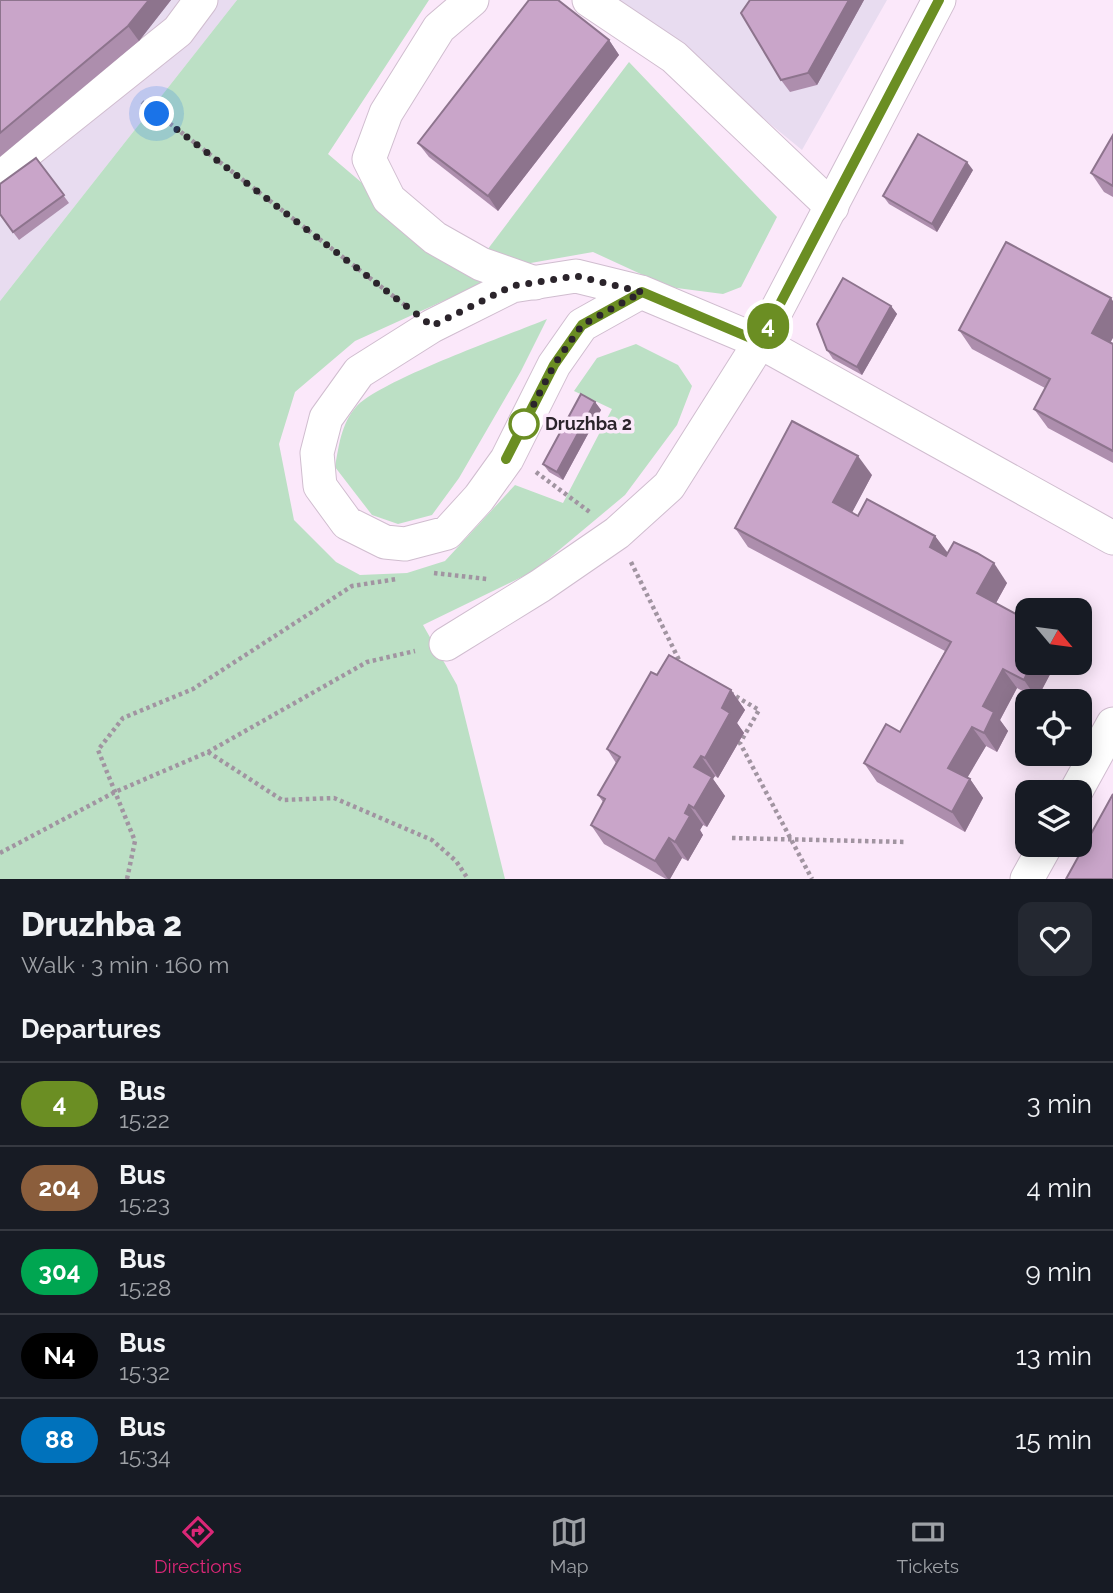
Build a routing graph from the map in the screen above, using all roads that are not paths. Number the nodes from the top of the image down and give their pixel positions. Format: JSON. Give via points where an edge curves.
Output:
{"nodes":[{"id":1,"x":201,"y":0,"type":"edge"},
{"id":2,"x":472,"y":0,"type":"edge"},
{"id":3,"x":589,"y":0,"type":"edge"},
{"id":4,"x":931,"y":4,"type":"edge"},
{"id":5,"x":0,"y":173,"type":"edge"},
{"id":6,"x":832,"y":206,"type":"junction"},
{"id":7,"x":535,"y":283,"type":"junction"},
{"id":8,"x":642,"y":292,"type":"junction"},
{"id":9,"x":760,"y":342,"type":"junction"},
{"id":10,"x":1113,"y":538,"type":"edge"},
{"id":11,"x":446,"y":644,"type":"road end"},
{"id":12,"x":1113,"y":724,"type":"edge"},
{"id":13,"x":1082,"y":780,"type":"edge"},
{"id":14,"x":1039,"y":857,"type":"edge"},
{"id":15,"x":1027,"y":879,"type":"edge"}],
"edges":[{"from":1,"to":5,"type":"street","via":[[178,31]]},
{"from":2,"to":7,"type":"street","via":[[439,28],[386,113],[369,159],[389,199],[435,239],[481,264]]},
{"from":3,"to":6,"type":"street","via":[[674,57]]},
{"from":4,"to":6,"type":"street"},
{"from":6,"to":9,"type":"street"},
{"from":7,"to":8,"type":"street","via":[[576,276]]},
{"from":7,"to":8,"type":"street","via":[[512,286],[432,326],[359,372],[326,418],[317,453],[320,486],[347,523],[384,542],[405,544],[447,533],[506,459],[554,365],[582,325]]},
{"from":8,"to":9,"type":"street"},
{"from":9,"to":10,"type":"street"},
{"from":9,"to":11,"type":"street","via":[[669,486],[617,533]]},
{"from":12,"to":13,"type":"street"},
{"from":14,"to":15,"type":"street"}]}
